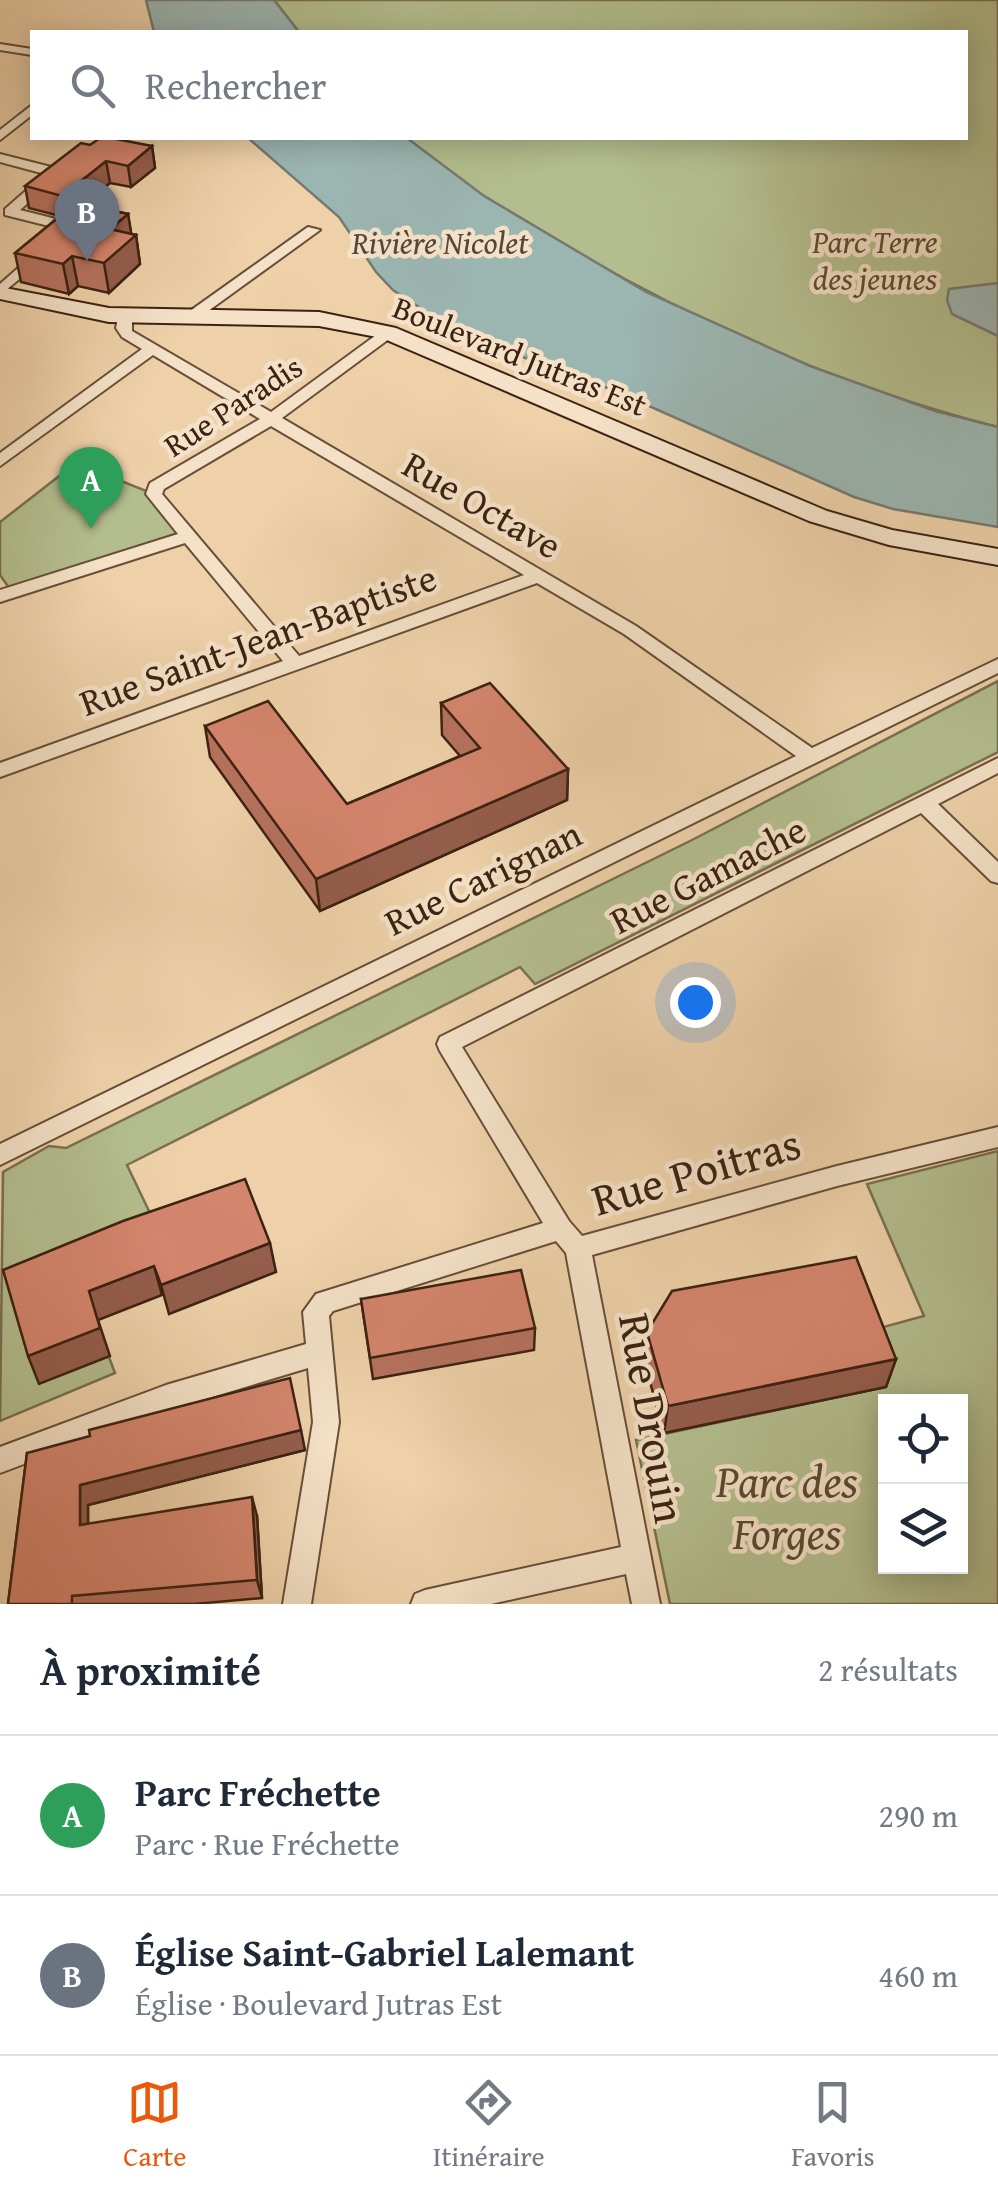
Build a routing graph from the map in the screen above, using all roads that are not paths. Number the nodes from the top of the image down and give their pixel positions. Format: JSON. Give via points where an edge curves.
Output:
{"nodes":[{"id":1,"x":0,"y":47,"type":"edge"},
{"id":2,"x":30,"y":52,"type":"edge"},
{"id":3,"x":30,"y":111,"type":"edge"},
{"id":4,"x":0,"y":136,"type":"edge"},
{"id":5,"x":0,"y":158,"type":"edge"},
{"id":6,"x":312,"y":230,"type":"dead end"},
{"id":7,"x":0,"y":292,"type":"edge"},
{"id":8,"x":124,"y":316,"type":"junction"},
{"id":9,"x":188,"y":319,"type":"junction"},
{"id":10,"x":388,"y":334,"type":"junction"},
{"id":11,"x":153,"y":348,"type":"junction"},
{"id":12,"x":271,"y":418,"type":"junction"},
{"id":13,"x":0,"y":461,"type":"edge"},
{"id":14,"x":188,"y":536,"type":"junction"},
{"id":15,"x":998,"y":558,"type":"edge"},
{"id":16,"x":540,"y":576,"type":"junction"},
{"id":17,"x":0,"y":596,"type":"edge"},
{"id":18,"x":294,"y":662,"type":"junction"},
{"id":19,"x":998,"y":665,"type":"edge"},
{"id":20,"x":811,"y":757,"type":"junction"},
{"id":21,"x":998,"y":765,"type":"edge"},
{"id":22,"x":0,"y":770,"type":"edge"},
{"id":23,"x":926,"y":805,"type":"junction"},
{"id":24,"x":998,"y":875,"type":"edge"},
{"id":25,"x":448,"y":1044,"type":"joint"},
{"id":26,"x":998,"y":1137,"type":"edge"},
{"id":27,"x":0,"y":1155,"type":"edge"},
{"id":28,"x":569,"y":1238,"type":"junction"},
{"id":29,"x":318,"y":1354,"type":"junction"},
{"id":30,"x":0,"y":1460,"type":"edge"},
{"id":31,"x":635,"y":1558,"type":"junction"},
{"id":32,"x":297,"y":1604,"type":"edge"},
{"id":33,"x":425,"y":1604,"type":"edge"},
{"id":34,"x":646,"y":1604,"type":"edge"}],
"edges":[{"from":1,"to":2,"type":"street"},
{"from":3,"to":4,"type":"street"},
{"from":5,"to":7,"type":"street","via":[[54,173],[10,212],[70,231]]},
{"from":6,"to":9,"type":"street"},
{"from":7,"to":8,"type":"main road","name":"Boulevard Jutras Est"},
{"from":8,"to":9,"type":"main road","name":"Boulevard Jutras Est"},
{"from":8,"to":11,"type":"street","name":"Rue Octave","via":[[127,334]]},
{"from":9,"to":10,"type":"main road","name":"Boulevard Jutras Est","via":[[319,319]]},
{"from":10,"to":12,"type":"street","name":"Rue Paradis"},
{"from":10,"to":15,"type":"main road","name":"Boulevard Jutras Est","via":[[818,516]]},
{"from":11,"to":12,"type":"street","name":"Rue Octave"},
{"from":11,"to":13,"type":"street"},
{"from":12,"to":14,"type":"street","name":"Rue Paradis","via":[[156,487],[154,494]]},
{"from":12,"to":16,"type":"street","name":"Rue Octave"},
{"from":14,"to":17,"type":"street"},
{"from":14,"to":18,"type":"street"},
{"from":16,"to":18,"type":"street","name":"Rue Saint-Jean-Baptiste"},
{"from":16,"to":20,"type":"street","name":"Rue Octave","via":[[694,672]]},
{"from":18,"to":22,"type":"street","name":"Rue Saint-Jean-Baptiste"},
{"from":19,"to":20,"type":"street","name":"Rue Carignan"},
{"from":20,"to":27,"type":"street","name":"Rue Carignan"},
{"from":21,"to":23,"type":"street","name":"Rue Gamache"},
{"from":23,"to":24,"type":"street"},
{"from":23,"to":25,"type":"street","name":"Rue Gamache"},
{"from":25,"to":28,"type":"street","name":"Rue Drouin"},
{"from":26,"to":28,"type":"street","name":"Rue Poitras"},
{"from":28,"to":29,"type":"street","name":"Rue Poitras","via":[[325,1302],[316,1312]]},
{"from":28,"to":31,"type":"street","name":"Rue Drouin"},
{"from":29,"to":30,"type":"street","via":[[166,1398]]},
{"from":29,"to":32,"type":"street","via":[[326,1422]]},
{"from":31,"to":33,"type":"street"},
{"from":31,"to":34,"type":"street","name":"Rue Drouin"}]}
